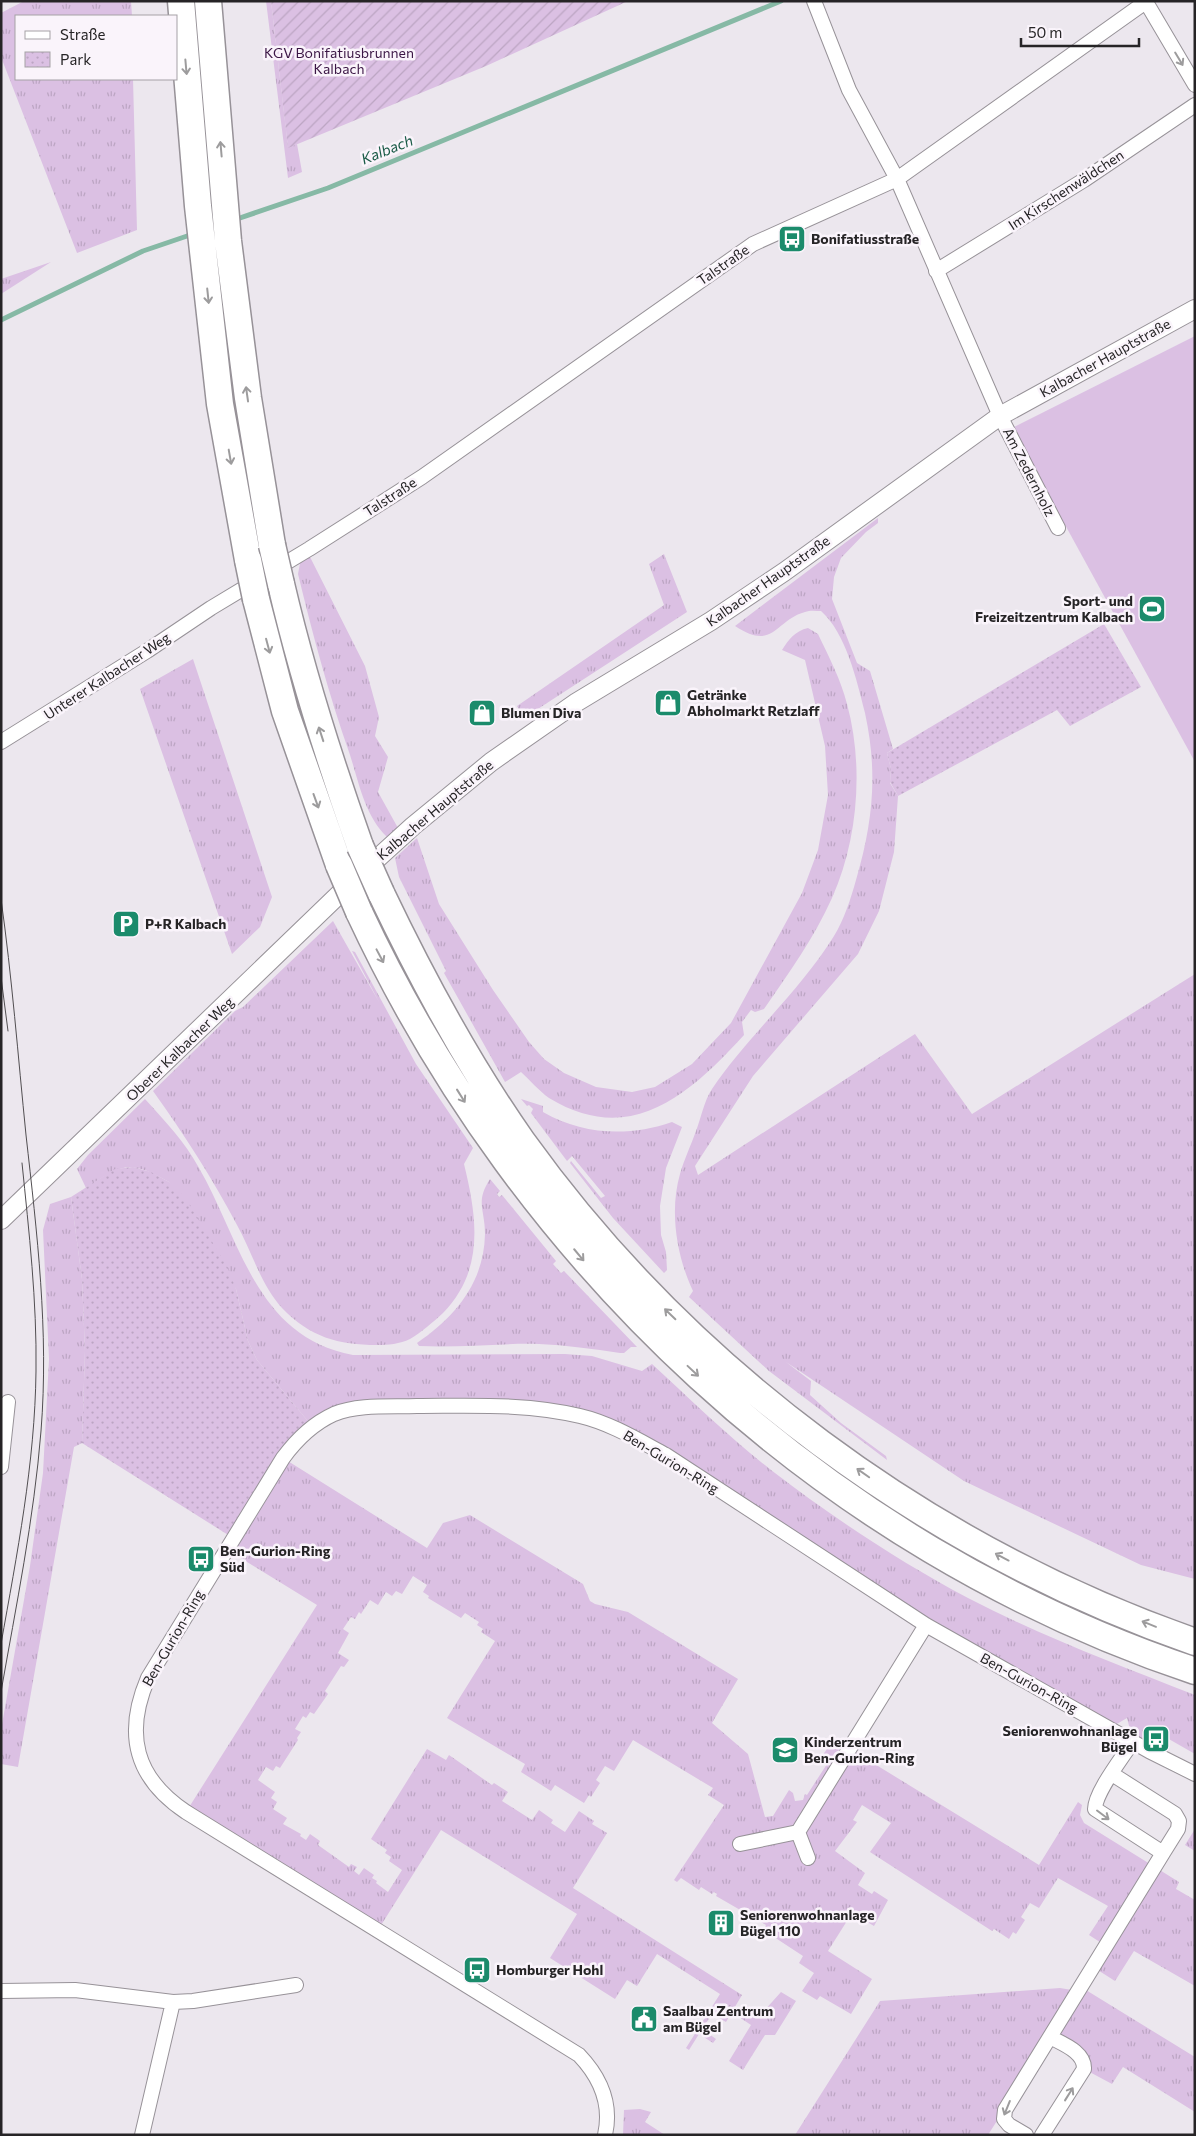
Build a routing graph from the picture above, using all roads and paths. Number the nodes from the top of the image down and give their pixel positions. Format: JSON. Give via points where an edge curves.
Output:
{"nodes":[{"id":1,"x":181,"y":1,"type":"edge"},
{"id":2,"x":208,"y":1,"type":"edge"},
{"id":3,"x":814,"y":1,"type":"edge"},
{"id":4,"x":1146,"y":2,"type":"edge"},
{"id":5,"x":1195,"y":85,"type":"edge"},
{"id":6,"x":1195,"y":105,"type":"edge"},
{"id":7,"x":897,"y":179,"type":"junction"},
{"id":8,"x":936,"y":272,"type":"junction"},
{"id":9,"x":1195,"y":309,"type":"edge"},
{"id":10,"x":1000,"y":416,"type":"junction"},
{"id":11,"x":1058,"y":528,"type":"dead end"},
{"id":12,"x":211,"y":608,"type":"joint"},
{"id":13,"x":1,"y":742,"type":"edge"},
{"id":14,"x":348,"y":871,"type":"junction"},
{"id":15,"x":1,"y":1220,"type":"edge"},
{"id":16,"x":8,"y":1402,"type":"dead end"},
{"id":17,"x":4,"y":1436,"type":"edge"},
{"id":18,"x":1,"y":1467,"type":"edge"},
{"id":19,"x":926,"y":1625,"type":"junction"},
{"id":20,"x":1195,"y":1642,"type":"edge"},
{"id":21,"x":1195,"y":1671,"type":"edge"},
{"id":22,"x":1133,"y":1741,"type":"junction"},
{"id":23,"x":1112,"y":1774,"type":"junction"},
{"id":24,"x":1195,"y":1774,"type":"edge"},
{"id":25,"x":798,"y":1832,"type":"junction"},
{"id":26,"x":740,"y":1844,"type":"dead end"},
{"id":27,"x":1163,"y":1853,"type":"junction"},
{"id":28,"x":808,"y":1858,"type":"dead end"},
{"id":29,"x":296,"y":1985,"type":"dead end"},
{"id":30,"x":1,"y":1991,"type":"edge"},
{"id":31,"x":173,"y":2002,"type":"junction"},
{"id":32,"x":1050,"y":2037,"type":"junction"},
{"id":33,"x":142,"y":2135,"type":"edge"},
{"id":34,"x":606,"y":2135,"type":"edge"},
{"id":35,"x":1026,"y":2135,"type":"edge"},
{"id":36,"x":1042,"y":2135,"type":"edge"}],
"edges":[{"from":1,"to":14,"type":"highway","one_way":true,"bridge":true,"via":[[198,206],[220,404],[248,560],[285,711]]},
{"from":20,"to":2,"type":"highway","one_way":true,"bridge":true,"via":[[1047,1581],[972,1542],[918,1510],[791,1420],[667,1311],[606,1245],[523,1141],[453,1033],[418,970],[360,846],[318,727],[297,655],[272,545],[248,398],[228,241]]},
{"from":3,"to":7,"type":"street","via":[[849,90]]},
{"from":4,"to":5,"type":"street","one_way":true},
{"from":4,"to":7,"type":"street","name":"Talstraße"},
{"from":6,"to":8,"type":"street","name":"Im Kirschenwäldchen","via":[[1084,180]]},
{"from":7,"to":8,"type":"street"},
{"from":7,"to":12,"type":"street","name":"Talstraße","via":[[753,244],[422,477]]},
{"from":8,"to":10,"type":"street"},
{"from":9,"to":10,"type":"street","name":"Kalbacher Hauptstraße"},
{"from":10,"to":11,"type":"street","name":"Am Zedernholz"},
{"from":10,"to":14,"type":"street","name":"Kalbacher Hauptstraße","via":[[776,578],[577,702],[491,762],[413,826]]},
{"from":12,"to":13,"type":"street","name":"Unterer Kalbacher Weg"},
{"from":14,"to":15,"type":"street","name":"Oberer Kalbacher Weg"},
{"from":14,"to":21,"type":"highway","one_way":true,"bridge":true,"via":[[359,912],[420,1032],[472,1114],[531,1196],[582,1259],[668,1348],[732,1407],[822,1479],[958,1566],[1034,1606]]},
{"from":16,"to":17,"type":"street"},
{"from":17,"to":18,"type":"street"},
{"from":19,"to":22,"type":"street","name":"Ben-Gurion-Ring"},
{"from":19,"to":25,"type":"street"},
{"from":19,"to":34,"type":"street","name":"Ben-Gurion-Ring","via":[[666,1455],[621,1431],[581,1416],[534,1408],[368,1407],[336,1414],[312,1426],[294,1442],[283,1458],[148,1678],[139,1698],[136,1743],[148,1778],[171,1802],[186,1812],[579,2055],[591,2068],[607,2105]]},
{"from":22,"to":23,"type":"street"},
{"from":22,"to":24,"type":"street","name":"Ben-Gurion-Ring"},
{"from":23,"to":27,"type":"street","via":[[1174,1814],[1179,1821],[1178,1829]]},
{"from":23,"to":27,"type":"street","one_way":true,"via":[[1095,1802],[1095,1808]]},
{"from":25,"to":26,"type":"street"},
{"from":25,"to":28,"type":"street"},
{"from":27,"to":32,"type":"street"},
{"from":29,"to":31,"type":"street","via":[[193,2002]]},
{"from":30,"to":31,"type":"street","via":[[75,1990]]},
{"from":31,"to":33,"type":"street"},
{"from":32,"to":35,"type":"street","one_way":true,"via":[[1005,2110],[1004,2119],[1009,2125]]},
{"from":36,"to":32,"type":"street","one_way":true,"via":[[1084,2069],[1085,2062]]}]}
